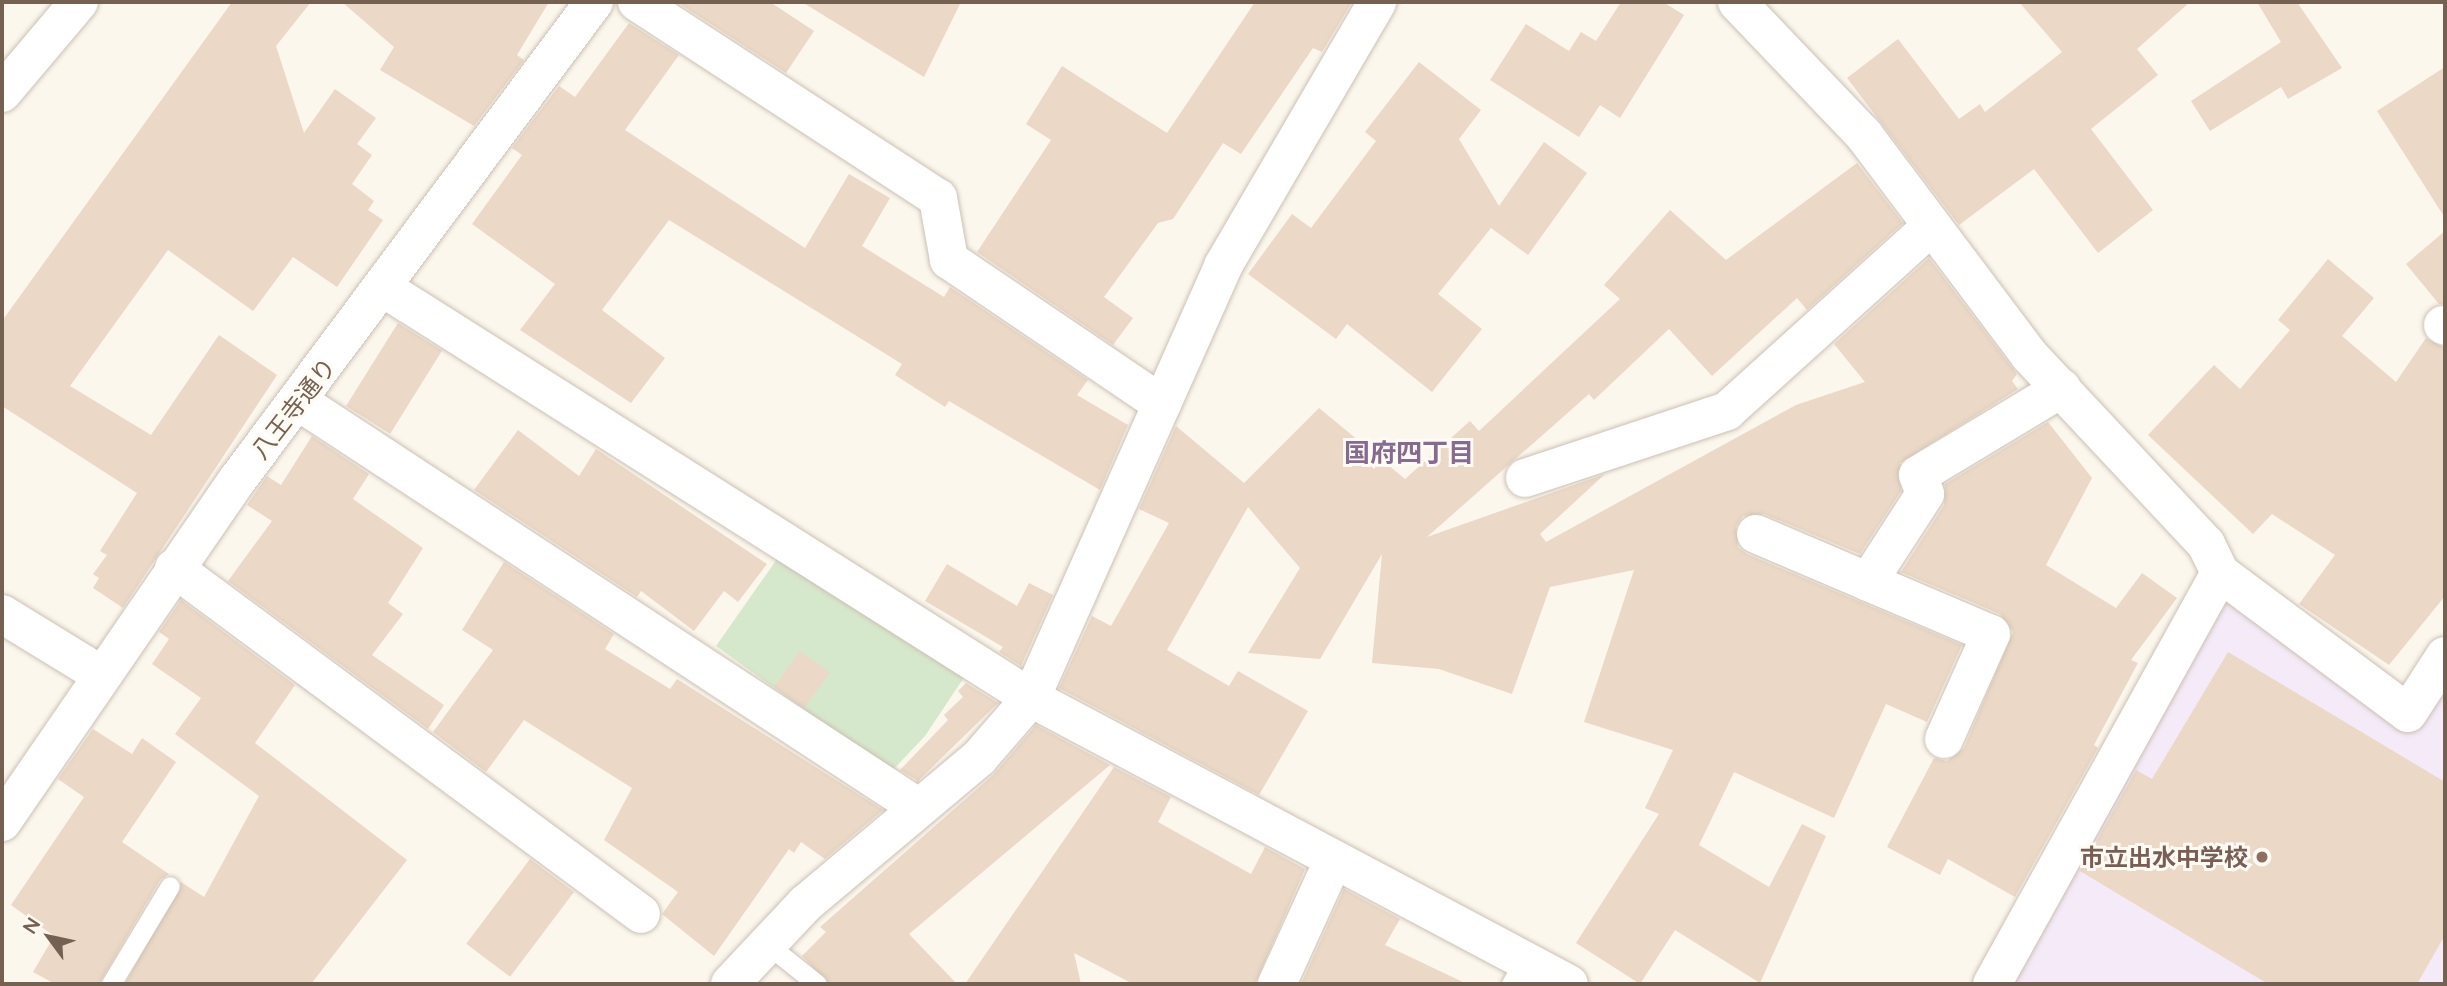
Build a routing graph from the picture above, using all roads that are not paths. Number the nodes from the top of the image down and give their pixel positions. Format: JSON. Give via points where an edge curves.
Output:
{"nodes":[{"id":1,"x":79,"y":2,"type":"edge"},
{"id":2,"x":594,"y":2,"type":"edge"},
{"id":3,"x":637,"y":2,"type":"edge"},
{"id":4,"x":1377,"y":2,"type":"edge"},
{"id":5,"x":1737,"y":2,"type":"edge"},
{"id":6,"x":2,"y":93,"type":"edge"},
{"id":7,"x":1932,"y":226,"type":"junction"},
{"id":8,"x":385,"y":289,"type":"junction"},
{"id":9,"x":2062,"y":388,"type":"junction"},
{"id":10,"x":298,"y":401,"type":"junction"},
{"id":11,"x":1162,"y":404,"type":"junction"},
{"id":12,"x":1525,"y":478,"type":"dead end"},
{"id":13,"x":1756,"y":534,"type":"dead end"},
{"id":14,"x":174,"y":568,"type":"junction"},
{"id":15,"x":2221,"y":573,"type":"junction"},
{"id":16,"x":1868,"y":582,"type":"junction"},
{"id":17,"x":2,"y":614,"type":"edge"},
{"id":18,"x":2445,"y":656,"type":"edge"},
{"id":19,"x":100,"y":674,"type":"junction"},
{"id":20,"x":1031,"y":698,"type":"junction"},
{"id":21,"x":1944,"y":739,"type":"dead end"},
{"id":22,"x":919,"y":808,"type":"junction"},
{"id":23,"x":2,"y":822,"type":"edge"},
{"id":24,"x":1333,"y":861,"type":"junction"},
{"id":25,"x":170,"y":886,"type":"dead end"},
{"id":26,"x":641,"y":914,"type":"dead end"},
{"id":27,"x":767,"y":944,"type":"junction"},
{"id":28,"x":1518,"y":972,"type":"edge"},
{"id":29,"x":111,"y":984,"type":"edge"},
{"id":30,"x":730,"y":984,"type":"edge"},
{"id":31,"x":817,"y":984,"type":"edge"},
{"id":32,"x":1277,"y":984,"type":"edge"},
{"id":33,"x":1569,"y":984,"type":"edge"},
{"id":34,"x":1992,"y":984,"type":"edge"}],
"edges":[{"from":1,"to":6,"type":"street"},
{"from":2,"to":8,"type":"street","name":"八王寺通り"},
{"from":3,"to":11,"type":"street","via":[[938,198],[949,260]]},
{"from":4,"to":11,"type":"street","via":[[1223,267]]},
{"from":5,"to":7,"type":"street","via":[[1864,135]]},
{"from":7,"to":9,"type":"street","via":[[2029,355]]},
{"from":7,"to":12,"type":"street","via":[[1727,411]]},
{"from":8,"to":10,"type":"street","name":"八王寺通り"},
{"from":8,"to":20,"type":"street"},
{"from":9,"to":15,"type":"street","via":[[2206,544]]},
{"from":9,"to":16,"type":"street","via":[[1918,475],[1925,494]]},
{"from":10,"to":14,"type":"street","name":"八王寺通り"},
{"from":10,"to":22,"type":"street"},
{"from":11,"to":20,"type":"street"},
{"from":13,"to":16,"type":"street"},
{"from":14,"to":19,"type":"street","name":"八王寺通り"},
{"from":14,"to":26,"type":"street"},
{"from":15,"to":18,"type":"street","via":[[2408,713]]},
{"from":15,"to":34,"type":"street"},
{"from":16,"to":21,"type":"street","via":[[1991,635]]},
{"from":17,"to":19,"type":"street"},
{"from":19,"to":23,"type":"street","name":"八王寺通り"},
{"from":20,"to":22,"type":"street","via":[[979,758]]},
{"from":20,"to":24,"type":"street"},
{"from":22,"to":27,"type":"street"},
{"from":24,"to":28,"type":"street"},
{"from":24,"to":32,"type":"street"},
{"from":25,"to":29,"type":"lane"},
{"from":27,"to":30,"type":"street"},
{"from":27,"to":31,"type":"lane"},
{"from":28,"to":33,"type":"street"}]}
